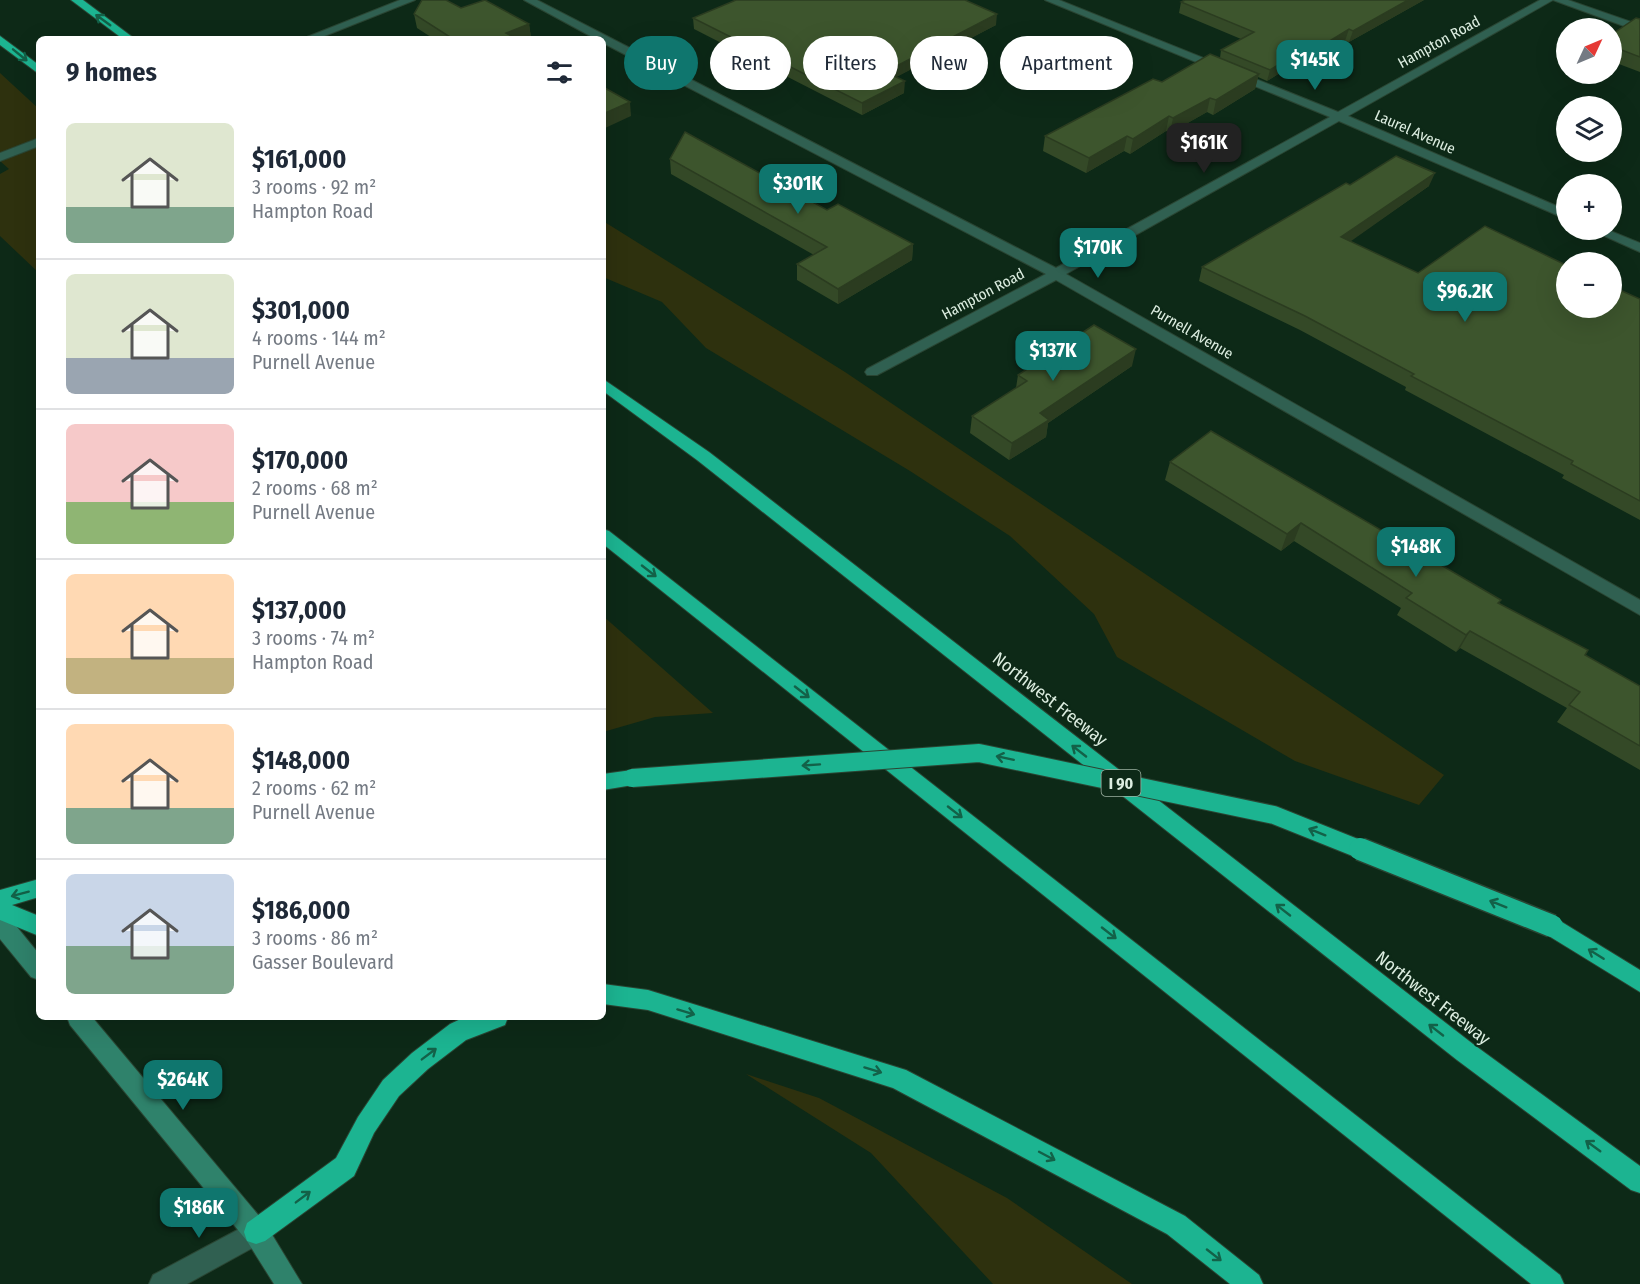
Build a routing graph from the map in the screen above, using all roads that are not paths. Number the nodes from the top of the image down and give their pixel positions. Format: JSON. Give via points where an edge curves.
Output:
{"nodes":[{"id":1,"x":76,"y":0,"type":"edge"},
{"id":2,"x":410,"y":0,"type":"edge"},
{"id":3,"x":529,"y":0,"type":"edge"},
{"id":4,"x":1050,"y":0,"type":"edge"},
{"id":5,"x":1548,"y":0,"type":"edge"},
{"id":6,"x":1558,"y":0,"type":"edge"},
{"id":7,"x":1640,"y":28,"type":"edge"},
{"id":8,"x":126,"y":36,"type":"edge"},
{"id":9,"x":315,"y":36,"type":"edge"},
{"id":10,"x":598,"y":36,"type":"edge"},
{"id":11,"x":0,"y":39,"type":"edge"},
{"id":12,"x":606,"y":40,"type":"edge"},
{"id":13,"x":36,"y":69,"type":"edge"},
{"id":14,"x":1338,"y":116,"type":"junction"},
{"id":15,"x":36,"y":143,"type":"edge"},
{"id":16,"x":3,"y":156,"type":"edge"},
{"id":17,"x":1556,"y":212,"type":"edge"},
{"id":18,"x":1621,"y":240,"type":"edge"},
{"id":19,"x":1640,"y":248,"type":"edge"},
{"id":20,"x":1056,"y":274,"type":"junction"},
{"id":21,"x":872,"y":372,"type":"dead end"},
{"id":22,"x":606,"y":386,"type":"edge"},
{"id":23,"x":606,"y":537,"type":"edge"},
{"id":24,"x":1640,"y":608,"type":"edge"},
{"id":25,"x":606,"y":782,"type":"edge"},
{"id":26,"x":36,"y":889,"type":"edge"},
{"id":27,"x":0,"y":899,"type":"edge"},
{"id":28,"x":0,"y":910,"type":"edge"},
{"id":29,"x":0,"y":923,"type":"edge"},
{"id":30,"x":36,"y":925,"type":"edge"},
{"id":31,"x":36,"y":966,"type":"edge"},
{"id":32,"x":1640,"y":982,"type":"edge"},
{"id":33,"x":606,"y":994,"type":"edge"},
{"id":34,"x":630,"y":998,"type":"junction"},
{"id":35,"x":606,"y":999,"type":"edge"},
{"id":36,"x":80,"y":1020,"type":"edge"},
{"id":37,"x":486,"y":1020,"type":"edge"},
{"id":38,"x":1640,"y":1181,"type":"edge"},
{"id":39,"x":256,"y":1233,"type":"junction"},
{"id":40,"x":162,"y":1284,"type":"edge"},
{"id":41,"x":289,"y":1284,"type":"edge"},
{"id":42,"x":1250,"y":1284,"type":"edge"},
{"id":43,"x":1551,"y":1284,"type":"edge"}],
"edges":[{"from":8,"to":1,"type":"highway","one_way":true},
{"from":2,"to":9,"type":"street"},
{"from":3,"to":10,"type":"street","name":"Purnell Avenue"},
{"from":4,"to":14,"type":"street","name":"Laurel Avenue"},
{"from":5,"to":14,"type":"street","name":"Hampton Road"},
{"from":6,"to":7,"type":"street"},
{"from":11,"to":13,"type":"highway","one_way":true},
{"from":12,"to":20,"type":"street","name":"Purnell Avenue"},
{"from":14,"to":17,"type":"street","name":"Laurel Avenue"},
{"from":14,"to":20,"type":"street","name":"Hampton Road"},
{"from":15,"to":16,"type":"street"},
{"from":18,"to":19,"type":"street"},
{"from":20,"to":21,"type":"street","name":"Hampton Road"},
{"from":20,"to":24,"type":"street","name":"Purnell Avenue"},
{"from":38,"to":22,"type":"highway","name":"Northwest Freeway","number":"I 90","one_way":true,"via":[[1465,1052],[703,456]]},
{"from":23,"to":43,"type":"highway","one_way":true},
{"from":32,"to":25,"type":"highway","one_way":true,"bridge":true,"via":[[1552,926],[1274,815],[979,753]]},
{"from":26,"to":27,"type":"highway","one_way":true},
{"from":28,"to":30,"type":"highway"},
{"from":29,"to":31,"type":"main road"},
{"from":33,"to":34,"type":"highway"},
{"from":34,"to":35,"type":"highway"},
{"from":34,"to":42,"type":"highway","one_way":true,"via":[[648,1000],[898,1078],[1176,1225]]},
{"from":36,"to":39,"type":"main road"},
{"from":39,"to":37,"type":"highway","one_way":true,"via":[[345,1167],[391,1088],[420,1061],[458,1032]]},
{"from":39,"to":40,"type":"street"},
{"from":39,"to":41,"type":"main road"}]}
